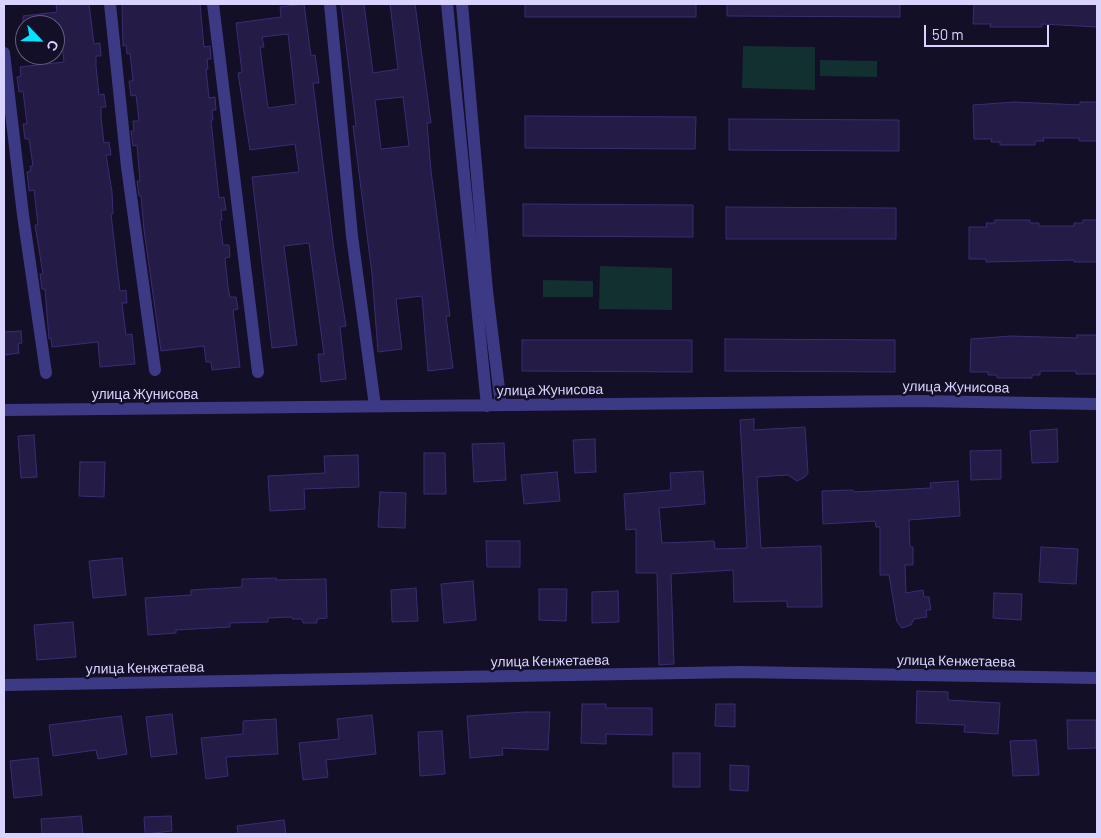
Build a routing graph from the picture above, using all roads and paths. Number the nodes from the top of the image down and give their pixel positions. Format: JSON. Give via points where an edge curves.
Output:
{"nodes":[{"id":1,"x":110,"y":4,"type":"edge"},
{"id":2,"x":213,"y":4,"type":"edge"},
{"id":3,"x":330,"y":4,"type":"edge"},
{"id":4,"x":447,"y":4,"type":"edge"},
{"id":5,"x":462,"y":4,"type":"edge"},
{"id":6,"x":4,"y":53,"type":"edge"},
{"id":7,"x":155,"y":370,"type":"dead end"},
{"id":8,"x":258,"y":372,"type":"dead end"},
{"id":9,"x":46,"y":373,"type":"dead end"},
{"id":10,"x":1097,"y":404,"type":"edge"},
{"id":11,"x":501,"y":405,"type":"junction"},
{"id":12,"x":375,"y":406,"type":"junction"},
{"id":13,"x":487,"y":406,"type":"junction"},
{"id":14,"x":4,"y":410,"type":"edge"},
{"id":15,"x":1097,"y":678,"type":"edge"},
{"id":16,"x":4,"y":685,"type":"edge"}],
"edges":[{"from":1,"to":7,"type":"street","via":[[127,167]]},
{"from":2,"to":8,"type":"street"},
{"from":3,"to":12,"type":"street","via":[[352,236]]},
{"from":4,"to":13,"type":"street"},
{"from":5,"to":11,"type":"street","via":[[487,291]]},
{"from":6,"to":9,"type":"street"},
{"from":10,"to":11,"type":"street","name":"улица Жунисова","via":[[917,401]]},
{"from":11,"to":13,"type":"street","name":"улица Жунисова"},
{"from":12,"to":13,"type":"street","name":"улица Жунисова"},
{"from":12,"to":14,"type":"street","name":"улица Жунисова"},
{"from":15,"to":16,"type":"street","name":"улица Кенжетаева","via":[[740,672]]}]}
